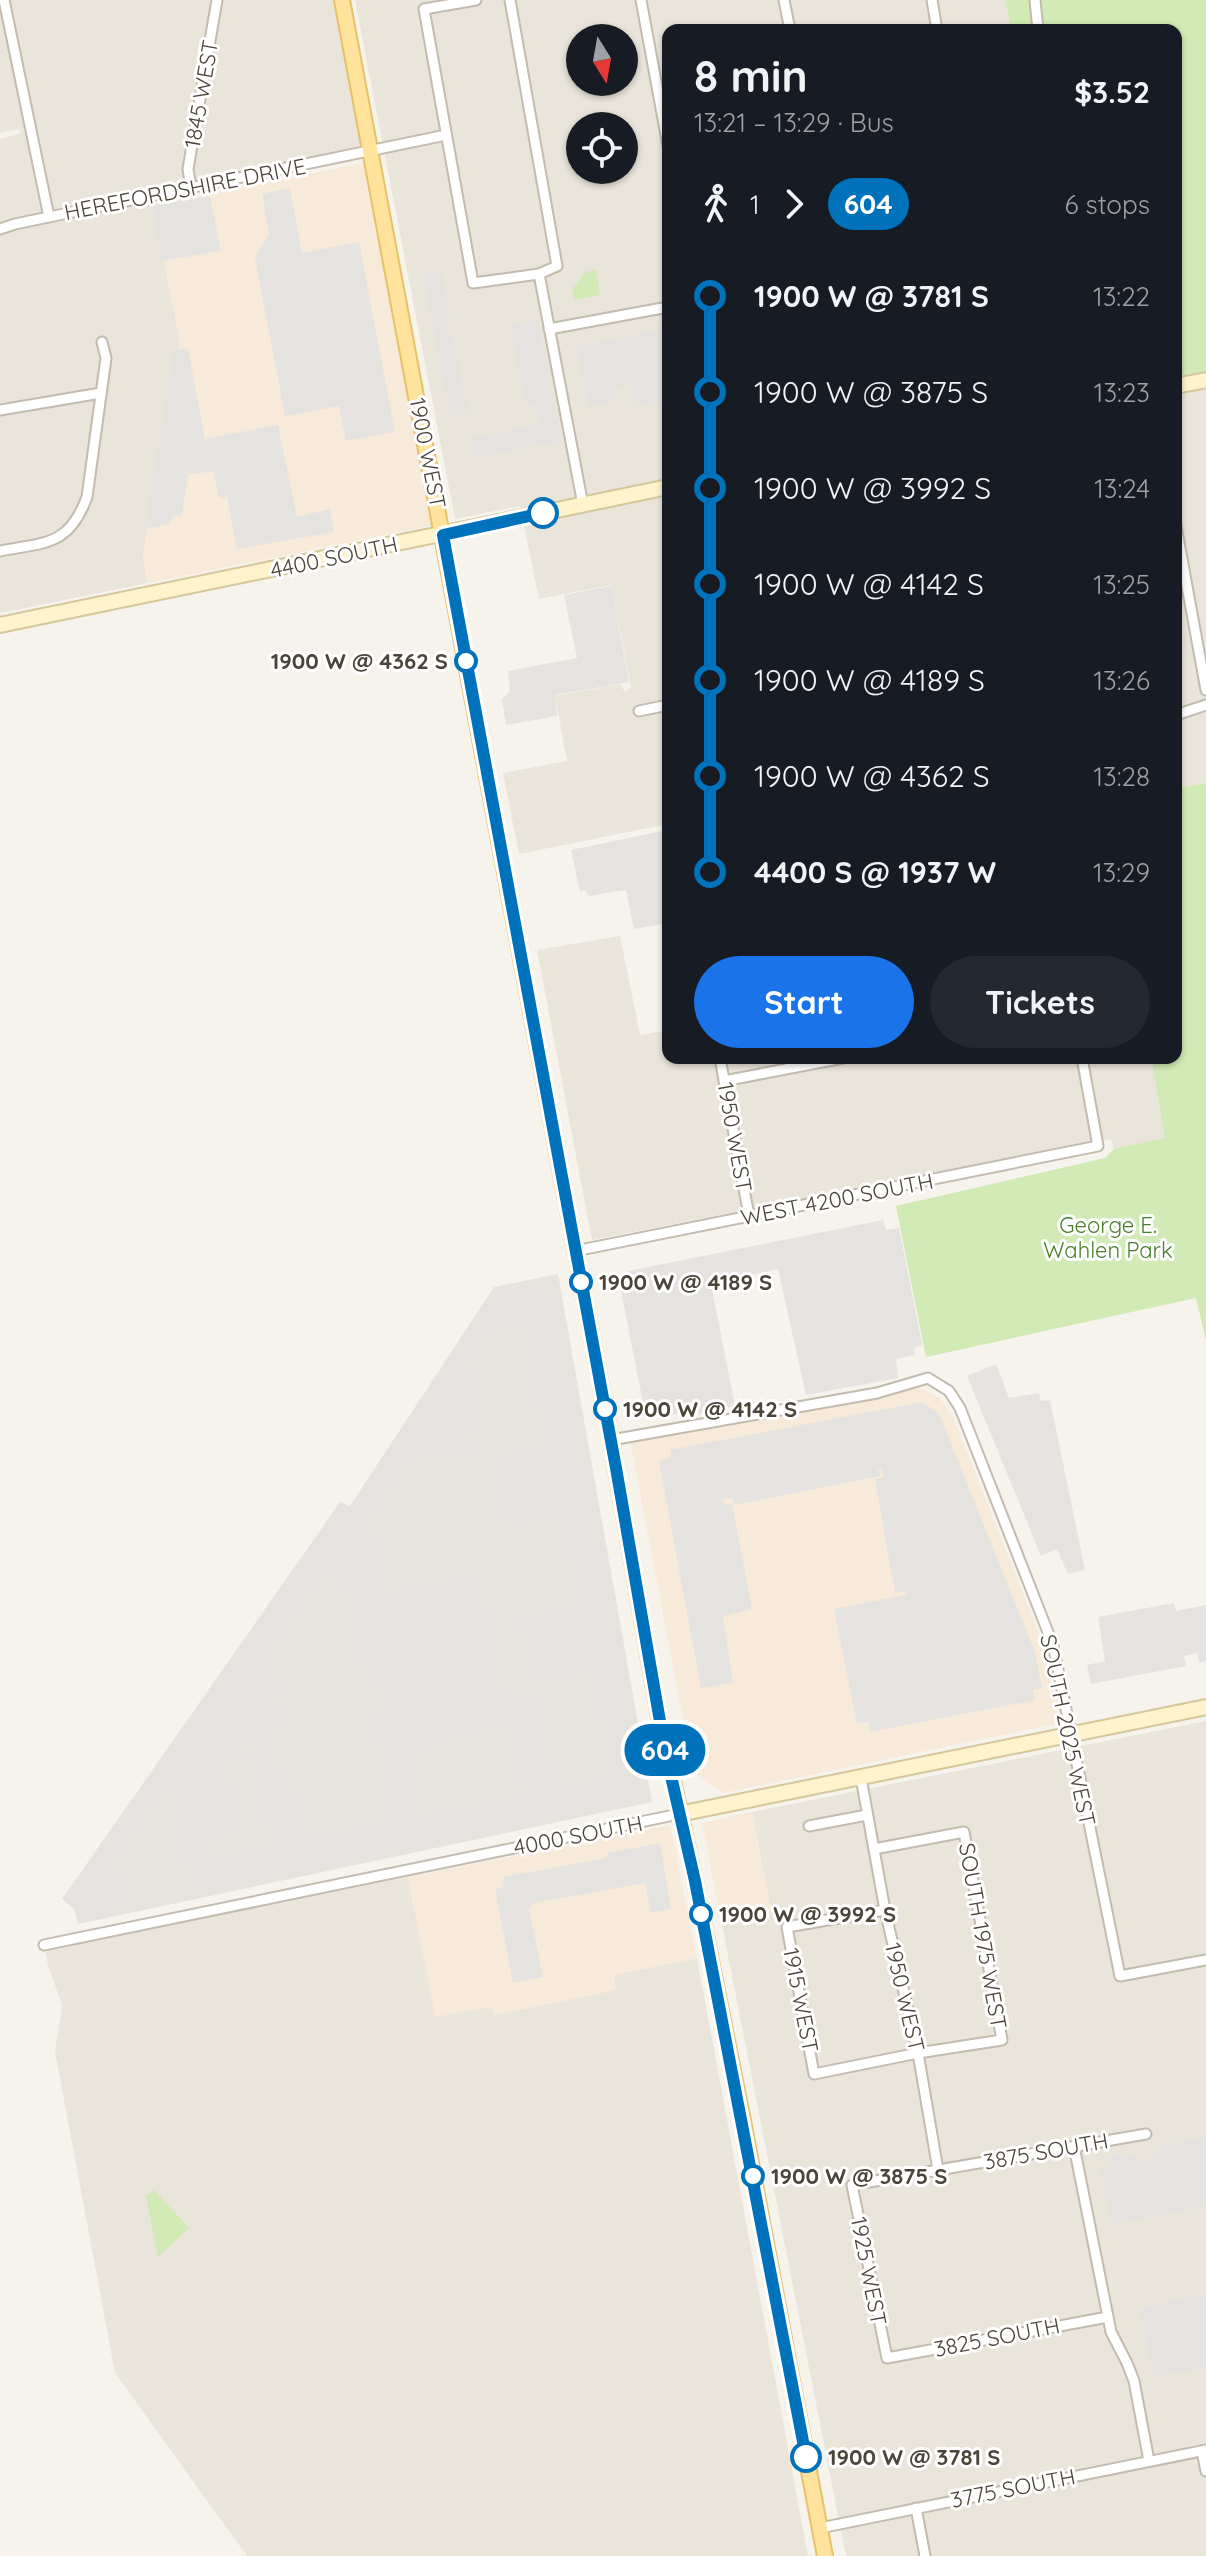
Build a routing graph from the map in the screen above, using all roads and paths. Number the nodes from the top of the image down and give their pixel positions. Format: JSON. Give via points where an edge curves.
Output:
{"nodes":[{"id":1,"x":217,"y":0,"type":"edge"},
{"id":2,"x":342,"y":0,"type":"edge"},
{"id":3,"x":476,"y":0,"type":"edge"},
{"id":4,"x":510,"y":0,"type":"edge"},
{"id":5,"x":641,"y":0,"type":"edge"},
{"id":6,"x":784,"y":0,"type":"edge"},
{"id":7,"x":932,"y":0,"type":"edge"},
{"id":8,"x":1035,"y":0,"type":"edge"},
{"id":9,"x":4,"y":7,"type":"edge"},
{"id":10,"x":789,"y":24,"type":"edge"},
{"id":11,"x":936,"y":24,"type":"edge"},
{"id":12,"x":1037,"y":24,"type":"edge"},
{"id":13,"x":662,"y":114,"type":"edge"},
{"id":14,"x":446,"y":135,"type":"junction"},
{"id":15,"x":370,"y":152,"type":"junction"},
{"id":16,"x":191,"y":188,"type":"junction"},
{"id":17,"x":49,"y":217,"type":"junction"},
{"id":18,"x":0,"y":229,"type":"edge"},
{"id":19,"x":539,"y":274,"type":"junction"},
{"id":20,"x":662,"y":308,"type":"edge"},
{"id":21,"x":549,"y":329,"type":"junction"},
{"id":22,"x":102,"y":342,"type":"dead end"},
{"id":23,"x":1206,"y":380,"type":"edge"},
{"id":24,"x":1182,"y":385,"type":"edge"},
{"id":25,"x":101,"y":393,"type":"junction"},
{"id":26,"x":0,"y":410,"type":"edge"},
{"id":27,"x":662,"y":488,"type":"edge"},
{"id":28,"x":583,"y":505,"type":"junction"},
{"id":29,"x":443,"y":535,"type":"junction"},
{"id":30,"x":0,"y":551,"type":"edge"},
{"id":31,"x":1182,"y":559,"type":"edge"},
{"id":32,"x":0,"y":625,"type":"edge"},
{"id":33,"x":1206,"y":690,"type":"edge"},
{"id":34,"x":1206,"y":705,"type":"edge"},
{"id":35,"x":662,"y":706,"type":"edge"},
{"id":36,"x":639,"y":711,"type":"dead end"},
{"id":37,"x":1182,"y":713,"type":"edge"},
{"id":38,"x":721,"y":1064,"type":"edge"},
{"id":39,"x":812,"y":1064,"type":"edge"},
{"id":40,"x":1083,"y":1064,"type":"edge"},
{"id":41,"x":724,"y":1081,"type":"junction"},
{"id":42,"x":749,"y":1216,"type":"junction"},
{"id":43,"x":575,"y":1251,"type":"junction"},
{"id":44,"x":611,"y":1440,"type":"junction"},
{"id":45,"x":1206,"y":1707,"type":"edge"},
{"id":46,"x":1071,"y":1735,"type":"junction"},
{"id":47,"x":861,"y":1778,"type":"junction"},
{"id":48,"x":679,"y":1814,"type":"junction"},
{"id":49,"x":867,"y":1815,"type":"junction"},
{"id":50,"x":809,"y":1826,"type":"dead end"},
{"id":51,"x":874,"y":1849,"type":"junction"},
{"id":52,"x":885,"y":1910,"type":"junction"},
{"id":53,"x":44,"y":1945,"type":"dead end"},
{"id":54,"x":1206,"y":1960,"type":"edge"},
{"id":55,"x":918,"y":2053,"type":"junction"},
{"id":56,"x":1146,"y":2134,"type":"dead end"},
{"id":57,"x":1074,"y":2146,"type":"junction"},
{"id":58,"x":938,"y":2170,"type":"junction"},
{"id":59,"x":852,"y":2185,"type":"joint"},
{"id":60,"x":1108,"y":2317,"type":"junction"},
{"id":61,"x":887,"y":2358,"type":"joint"},
{"id":62,"x":1204,"y":2451,"type":"edge"},
{"id":63,"x":1149,"y":2461,"type":"junction"},
{"id":64,"x":1206,"y":2471,"type":"edge"},
{"id":65,"x":916,"y":2508,"type":"junction"},
{"id":66,"x":820,"y":2528,"type":"junction"},
{"id":67,"x":825,"y":2556,"type":"edge"},
{"id":68,"x":925,"y":2556,"type":"edge"}],
"edges":[{"from":1,"to":16,"type":"street","name":"1845 WEST","via":[[188,169]]},
{"from":2,"to":15,"type":"main road","name":"1900 WEST"},
{"from":3,"to":14,"type":"street","via":[[424,9]]},
{"from":4,"to":19,"type":"street","via":[[557,266]]},
{"from":5,"to":13,"type":"street"},
{"from":6,"to":10,"type":"street"},
{"from":7,"to":11,"type":"street"},
{"from":8,"to":12,"type":"street"},
{"from":9,"to":17,"type":"street"},
{"from":14,"to":15,"type":"street","name":"HEREFORDSHIRE DRIVE"},
{"from":14,"to":19,"type":"street","via":[[473,283]]},
{"from":15,"to":16,"type":"street","name":"HEREFORDSHIRE DRIVE"},
{"from":15,"to":29,"type":"main road","name":"1900 WEST"},
{"from":16,"to":17,"type":"street","name":"HEREFORDSHIRE DRIVE"},
{"from":17,"to":18,"type":"street","name":"HEREFORDSHIRE DRIVE"},
{"from":19,"to":21,"type":"street"},
{"from":20,"to":21,"type":"street"},
{"from":21,"to":28,"type":"street"},
{"from":22,"to":25,"type":"street","via":[[106,358]]},
{"from":23,"to":24,"type":"street"},
{"from":25,"to":26,"type":"street"},
{"from":25,"to":30,"type":"street","via":[[87,497],[71,530],[49,541]]},
{"from":27,"to":28,"type":"street","name":"4400 SOUTH"},
{"from":28,"to":29,"type":"street","name":"4400 SOUTH"},
{"from":29,"to":32,"type":"street","name":"4400 SOUTH"},
{"from":29,"to":43,"type":"main road","name":"1900 WEST"},
{"from":31,"to":33,"type":"street"},
{"from":34,"to":37,"type":"street"},
{"from":35,"to":36,"type":"street"},
{"from":38,"to":41,"type":"street","name":"1950 WEST"},
{"from":39,"to":41,"type":"street"},
{"from":40,"to":42,"type":"street","name":"WEST 4200 SOUTH","via":[[1098,1146]]},
{"from":41,"to":42,"type":"street","name":"1950 WEST"},
{"from":42,"to":43,"type":"street","name":"WEST 4200 SOUTH"},
{"from":43,"to":44,"type":"main road","name":"1900 WEST"},
{"from":44,"to":46,"type":"street","name":"SOUTH 2025 WEST","via":[[877,1393],[928,1378],[938,1383],[960,1408],[1053,1645]]},
{"from":44,"to":48,"type":"main road","name":"1900 WEST"},
{"from":45,"to":46,"type":"street","name":"4000 SOUTH"},
{"from":46,"to":47,"type":"street","name":"4000 SOUTH"},
{"from":46,"to":54,"type":"street","name":"SOUTH 2025 WEST","via":[[1120,1976]]},
{"from":47,"to":48,"type":"street","name":"4000 SOUTH"},
{"from":47,"to":49,"type":"street","name":"1950 WEST"},
{"from":48,"to":53,"type":"street","name":"4000 SOUTH"},
{"from":48,"to":66,"type":"main road","name":"1900 WEST"},
{"from":49,"to":50,"type":"street"},
{"from":49,"to":51,"type":"street","name":"1950 WEST"},
{"from":51,"to":52,"type":"street","name":"1950 WEST"},
{"from":51,"to":55,"type":"street","name":"SOUTH 1975 WEST","via":[[964,1832],[1002,2040]]},
{"from":52,"to":55,"type":"street","name":"1950 WEST"},
{"from":52,"to":55,"type":"street","name":"1915 WEST","via":[[787,1927],[814,2074]]},
{"from":55,"to":58,"type":"street","name":"1950 WEST"},
{"from":56,"to":57,"type":"street","name":"3875 SOUTH"},
{"from":57,"to":58,"type":"street","name":"3875 SOUTH"},
{"from":57,"to":60,"type":"street"},
{"from":58,"to":59,"type":"street","name":"3875 SOUTH"},
{"from":59,"to":61,"type":"street","name":"1925 WEST"},
{"from":60,"to":61,"type":"street","name":"3825 SOUTH"},
{"from":60,"to":63,"type":"street","via":[[1134,2381]]},
{"from":62,"to":63,"type":"street","name":"3775 SOUTH"},
{"from":62,"to":64,"type":"street"},
{"from":63,"to":65,"type":"street","name":"3775 SOUTH"},
{"from":65,"to":66,"type":"street","name":"3775 SOUTH"},
{"from":65,"to":68,"type":"street"},
{"from":66,"to":67,"type":"main road","name":"1900 WEST"}]}
